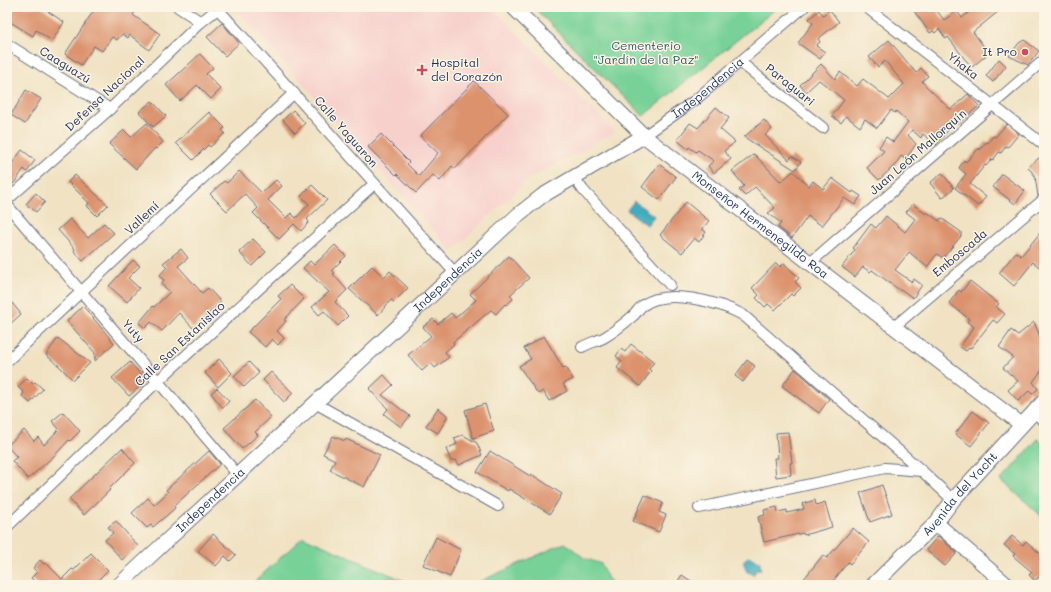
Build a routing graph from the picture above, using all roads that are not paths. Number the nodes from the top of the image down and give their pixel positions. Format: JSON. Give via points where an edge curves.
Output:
{"nodes":[{"id":1,"x":178,"y":7,"type":"edge"},
{"id":2,"x":513,"y":7,"type":"edge"},
{"id":3,"x":804,"y":7,"type":"edge"},
{"id":4,"x":866,"y":7,"type":"edge"},
{"id":5,"x":219,"y":8,"type":"edge"},
{"id":6,"x":201,"y":22,"type":"junction"},
{"id":7,"x":7,"y":44,"type":"edge"},
{"id":8,"x":1044,"y":60,"type":"edge"},
{"id":9,"x":740,"y":62,"type":"junction"},
{"id":10,"x":294,"y":93,"type":"junction"},
{"id":11,"x":991,"y":105,"type":"junction"},
{"id":12,"x":110,"y":109,"type":"junction"},
{"id":13,"x":823,"y":128,"type":"dead end"},
{"id":14,"x":644,"y":136,"type":"junction"},
{"id":15,"x":1044,"y":145,"type":"edge"},
{"id":16,"x":574,"y":177,"type":"junction"},
{"id":17,"x":374,"y":184,"type":"junction"},
{"id":18,"x":1044,"y":199,"type":"edge"},
{"id":19,"x":7,"y":200,"type":"edge"},
{"id":20,"x":7,"y":205,"type":"edge"},
{"id":21,"x":810,"y":263,"type":"junction"},
{"id":22,"x":455,"y":273,"type":"junction"},
{"id":23,"x":670,"y":286,"type":"dead end"},
{"id":24,"x":82,"y":292,"type":"junction"},
{"id":25,"x":894,"y":327,"type":"junction"},
{"id":26,"x":582,"y":346,"type":"dead end"},
{"id":27,"x":7,"y":361,"type":"edge"},
{"id":28,"x":158,"y":381,"type":"junction"},
{"id":29,"x":1044,"y":401,"type":"edge"},
{"id":30,"x":315,"y":403,"type":"junction"},
{"id":31,"x":1039,"y":417,"type":"edge"},
{"id":32,"x":1022,"y":425,"type":"junction"},
{"id":33,"x":922,"y":471,"type":"junction"},
{"id":34,"x":238,"y":475,"type":"junction"},
{"id":35,"x":953,"y":500,"type":"junction"},
{"id":36,"x":498,"y":506,"type":"dead end"},
{"id":37,"x":699,"y":508,"type":"dead end"},
{"id":38,"x":936,"y":523,"type":"junction"},
{"id":39,"x":7,"y":527,"type":"edge"},
{"id":40,"x":123,"y":584,"type":"edge"},
{"id":41,"x":873,"y":585,"type":"edge"},
{"id":42,"x":1006,"y":585,"type":"edge"}],
"edges":[{"from":1,"to":6,"type":"street"},
{"from":2,"to":14,"type":"street","name":"Monseñor Hermenegildo Roa"},
{"from":3,"to":9,"type":"street","name":"Independencia"},
{"from":4,"to":11,"type":"street","name":"Yhaka"},
{"from":5,"to":6,"type":"street","name":"Defensa Nacional"},
{"from":5,"to":10,"type":"street","name":"Calle Yaguaron"},
{"from":6,"to":12,"type":"street","name":"Defensa Nacional"},
{"from":7,"to":12,"type":"street","name":"Caaguazú"},
{"from":8,"to":11,"type":"street","name":"Juan León Mallorquín"},
{"from":9,"to":13,"type":"street","name":"Paraguari"},
{"from":9,"to":14,"type":"street","name":"Independencia","via":[[694,101]]},
{"from":10,"to":17,"type":"street","name":"Calle Yaguaron"},
{"from":10,"to":24,"type":"street","name":"Vallemí"},
{"from":11,"to":15,"type":"street","name":"Yhaka"},
{"from":11,"to":21,"type":"street","name":"Juan León Mallorquín"},
{"from":12,"to":19,"type":"street","name":"Defensa Nacional"},
{"from":14,"to":16,"type":"street","name":"Independencia"},
{"from":14,"to":21,"type":"street","name":"Monseñor Hermenegildo Roa"},
{"from":16,"to":22,"type":"street","name":"Independencia","via":[[542,196],[519,214]]},
{"from":16,"to":23,"type":"street"},
{"from":17,"to":22,"type":"street","name":"Calle Yaguaron"},
{"from":17,"to":28,"type":"street","name":"Calle San Estanislao"},
{"from":18,"to":25,"type":"street","name":"Emboscada"},
{"from":20,"to":24,"type":"street","name":"Yuty"},
{"from":21,"to":25,"type":"street","name":"Monseñor Hermenegildo Roa"},
{"from":22,"to":30,"type":"street","name":"Independencia"},
{"from":24,"to":27,"type":"street","name":"Vallemí"},
{"from":24,"to":28,"type":"street","name":"Yuty"},
{"from":25,"to":32,"type":"street","name":"Monseñor Hermenegildo Roa"},
{"from":26,"to":33,"type":"street","via":[[605,337],[643,305],[658,299],[687,298],[734,310],[743,315]]},
{"from":28,"to":34,"type":"street","name":"Yuty"},
{"from":28,"to":39,"type":"street","name":"Calle San Estanislao"},
{"from":29,"to":31,"type":"street","name":"Avenida del Yacht"},
{"from":30,"to":34,"type":"street","name":"Independencia"},
{"from":30,"to":36,"type":"street"},
{"from":31,"to":32,"type":"street","name":"Avenida del Yacht"},
{"from":32,"to":35,"type":"street","name":"Avenida del Yacht"},
{"from":33,"to":35,"type":"street"},
{"from":33,"to":37,"type":"street","via":[[886,468]]},
{"from":34,"to":40,"type":"street","name":"Independencia"},
{"from":35,"to":38,"type":"street","name":"Avenida del Yacht"},
{"from":38,"to":41,"type":"street","name":"Avenida del Yacht"},
{"from":38,"to":42,"type":"street"}]}
